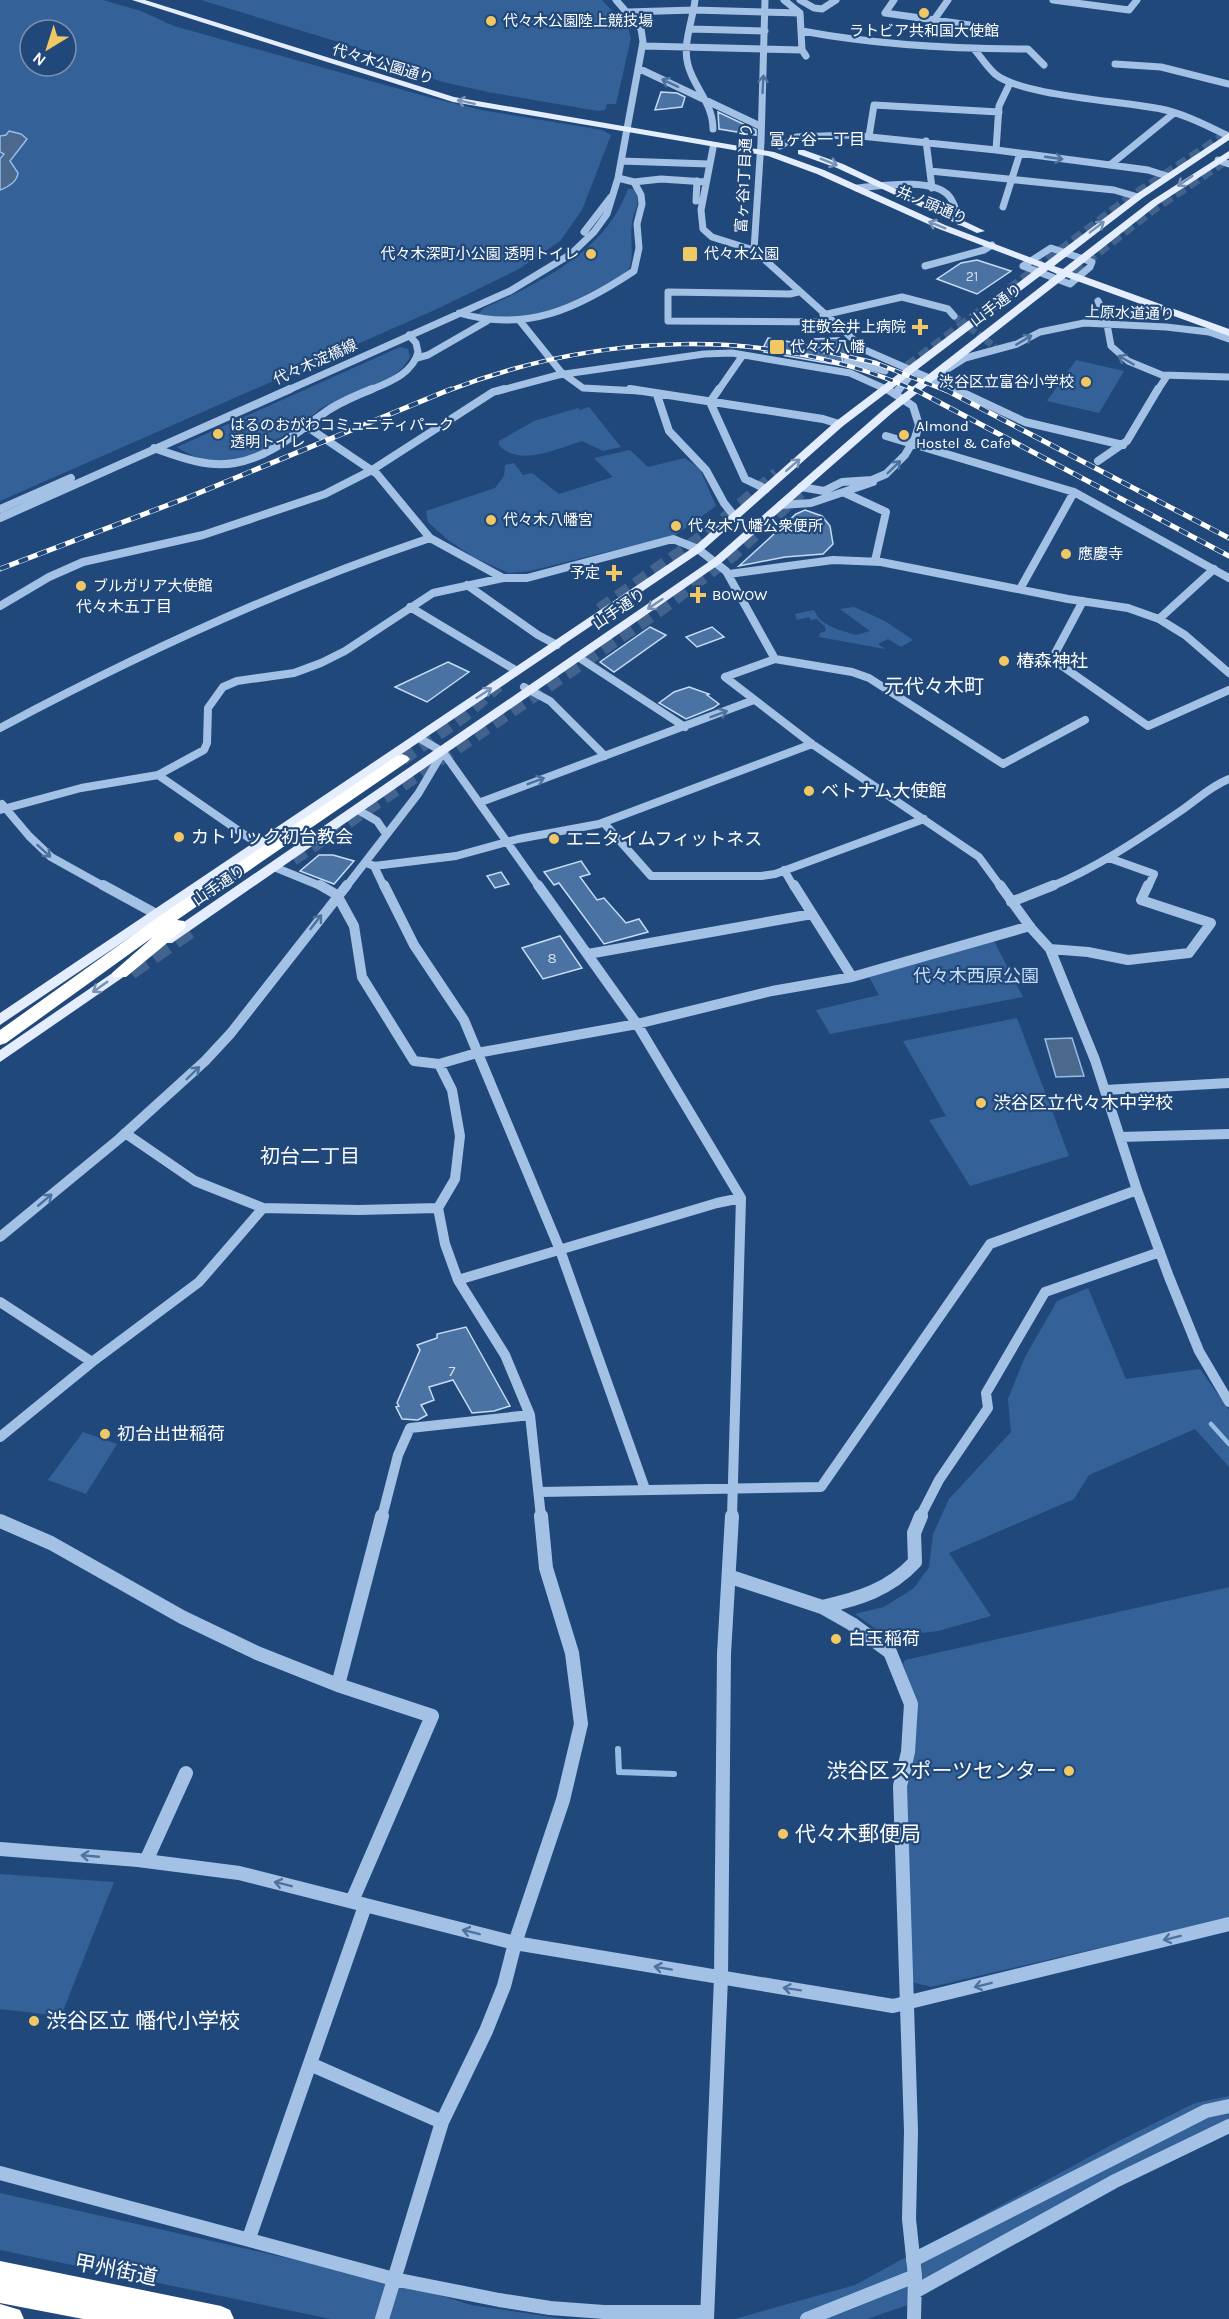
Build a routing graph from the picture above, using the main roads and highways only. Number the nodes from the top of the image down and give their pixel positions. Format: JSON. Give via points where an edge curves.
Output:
{"nodes":[{"id":1,"x":136,"y":0,"type":"edge"},
{"id":2,"x":162,"y":0,"type":"edge"},
{"id":3,"x":627,"y":125,"type":"junction"},
{"id":4,"x":1229,"y":136,"type":"edge"},
{"id":5,"x":760,"y":146,"type":"junction"},
{"id":6,"x":1229,"y":154,"type":"edge"},
{"id":7,"x":992,"y":245,"type":"junction"},
{"id":8,"x":1051,"y":263,"type":"junction"},
{"id":9,"x":1069,"y":270,"type":"junction"},
{"id":10,"x":1042,"y":291,"type":"junction"},
{"id":11,"x":996,"y":304,"type":"junction"},
{"id":12,"x":1229,"y":326,"type":"edge"},
{"id":13,"x":983,"y":332,"type":"junction"},
{"id":14,"x":1229,"y":333,"type":"edge"},
{"id":15,"x":949,"y":346,"type":"junction"},
{"id":16,"x":681,"y":587,"type":"junction"},
{"id":17,"x":602,"y":614,"type":"junction"},
{"id":18,"x":527,"y":688,"type":"junction"},
{"id":19,"x":465,"y":705,"type":"junction"},
{"id":20,"x":120,"y":973,"type":"junction"},
{"id":21,"x":0,"y":1020,"type":"edge"},
{"id":22,"x":0,"y":1039,"type":"edge"},
{"id":23,"x":0,"y":1057,"type":"edge"},
{"id":24,"x":0,"y":2274,"type":"edge"},
{"id":25,"x":0,"y":2290,"type":"edge"},
{"id":26,"x":0,"y":2317,"type":"edge"},
{"id":27,"x":11,"y":2319,"type":"edge"},
{"id":28,"x":150,"y":2319,"type":"edge"},
{"id":29,"x":221,"y":2319,"type":"edge"}],
"edges":[{"from":3,"to":1,"type":"main road","name":"代々木公園通り","one_way":true,"via":[[510,110],[438,95]]},
{"from":2,"to":3,"type":"main road","name":"代々木公園通り","via":[[449,88]]},
{"from":3,"to":5,"type":"main road","name":"井ノ頭通り"},
{"from":8,"to":4,"type":"main road","name":"山手通り","one_way":true,"via":[[1167,176]]},
{"from":7,"to":5,"type":"main road","name":"井ノ頭通り","one_way":true,"via":[[942,227]]},
{"from":5,"to":8,"type":"main road","name":"井ノ頭通り","one_way":true,"via":[[780,146],[822,159]]},
{"from":6,"to":9,"type":"main road","name":"山手通り","one_way":true,"via":[[1154,203]]},
{"from":7,"to":8,"type":"main road","name":"井ノ頭通り"},
{"from":7,"to":11,"type":"main road","via":[[1035,266],[1004,291]]},
{"from":8,"to":9,"type":"main road","name":"井ノ頭通り"},
{"from":8,"to":11,"type":"main road","name":"山手通り"},
{"from":9,"to":10,"type":"main road","name":"山手通り"},
{"from":9,"to":12,"type":"main road","name":"井ノ頭通り"},
{"from":9,"to":14,"type":"main road","name":"井ノ頭通り"},
{"from":10,"to":11,"type":"main road","via":[[1038,286],[1030,286],[1005,304]]},
{"from":10,"to":13,"type":"main road","name":"山手通り"},
{"from":11,"to":15,"type":"main road","name":"山手通り"},
{"from":13,"to":15,"type":"main road","via":[[959,347]]},
{"from":13,"to":16,"type":"main road","name":"山手通り","via":[[717,561]]},
{"from":17,"to":15,"type":"main road","name":"山手通り","one_way":true,"via":[[698,549],[839,424]]},
{"from":16,"to":17,"type":"main road","via":[[678,579],[667,579],[643,596]]},
{"from":16,"to":18,"type":"main road","name":"山手通り","one_way":true},
{"from":19,"to":17,"type":"main road","name":"山手通り","one_way":true},
{"from":18,"to":19,"type":"main road","via":[[480,716],[468,713]]},
{"from":18,"to":20,"type":"main road","name":"山手通り","via":[[443,752]]},
{"from":19,"to":21,"type":"main road","name":"山手通り"},
{"from":20,"to":22,"type":"highway","via":[[220,894],[406,761],[167,919]]},
{"from":20,"to":23,"type":"main road","name":"山手通り","one_way":true},
{"from":24,"to":29,"type":"highway","name":"甲州街道"},
{"from":25,"to":28,"type":"highway"},
{"from":26,"to":27,"type":"highway"}]}
